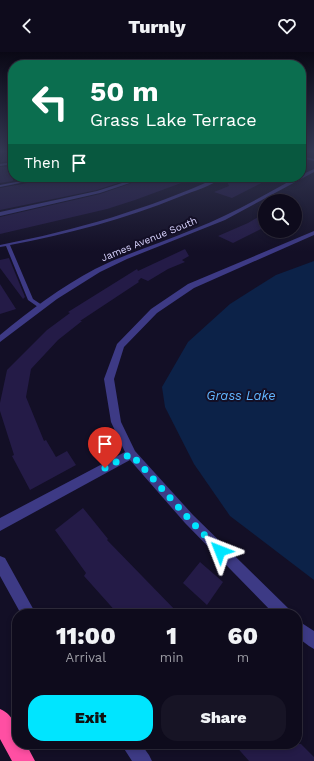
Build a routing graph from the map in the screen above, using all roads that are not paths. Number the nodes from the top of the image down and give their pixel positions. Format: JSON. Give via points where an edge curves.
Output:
{"nodes":[{"id":1,"x":10,"y":184,"type":"edge"},
{"id":2,"x":123,"y":184,"type":"edge"},
{"id":3,"x":206,"y":184,"type":"edge"},
{"id":4,"x":289,"y":184,"type":"edge"},
{"id":5,"x":0,"y":186,"type":"edge"},
{"id":6,"x":0,"y":214,"type":"edge"},
{"id":7,"x":314,"y":233,"type":"edge"},
{"id":8,"x":8,"y":245,"type":"junction"},
{"id":9,"x":0,"y":246,"type":"edge"},
{"id":10,"x":40,"y":306,"type":"junction"},
{"id":11,"x":0,"y":339,"type":"edge"},
{"id":12,"x":131,"y":454,"type":"junction"},
{"id":13,"x":0,"y":525,"type":"edge"},
{"id":14,"x":0,"y":563,"type":"edge"},
{"id":15,"x":26,"y":609,"type":"edge"},
{"id":16,"x":279,"y":609,"type":"edge"},
{"id":17,"x":302,"y":630,"type":"edge"},
{"id":18,"x":314,"y":641,"type":"edge"},
{"id":19,"x":0,"y":719,"type":"edge"},
{"id":20,"x":12,"y":740,"type":"edge"},
{"id":21,"x":17,"y":749,"type":"edge"},
{"id":22,"x":134,"y":749,"type":"edge"},
{"id":23,"x":24,"y":761,"type":"edge"},
{"id":24,"x":143,"y":761,"type":"edge"}],
"edges":[{"from":1,"to":5,"type":"lane"},
{"from":2,"to":6,"type":"street"},
{"from":3,"to":8,"type":"lane","via":[[143,210],[79,229]]},
{"from":4,"to":10,"type":"street","name":"James Avenue South","via":[[210,225],[87,276]]},
{"from":7,"to":12,"type":"street","via":[[191,286],[154,311],[120,346],[109,379],[116,422]]},
{"from":8,"to":9,"type":"lane"},
{"from":8,"to":10,"type":"lane","via":[[31,300]]},
{"from":10,"to":11,"type":"street","name":"James Avenue South"},
{"from":12,"to":13,"type":"street"},
{"from":12,"to":16,"type":"street","via":[[189,519]]},
{"from":14,"to":15,"type":"street"},
{"from":17,"to":18,"type":"street"},
{"from":19,"to":20,"type":"highway"},
{"from":21,"to":23,"type":"highway"},
{"from":22,"to":24,"type":"street"}]}
